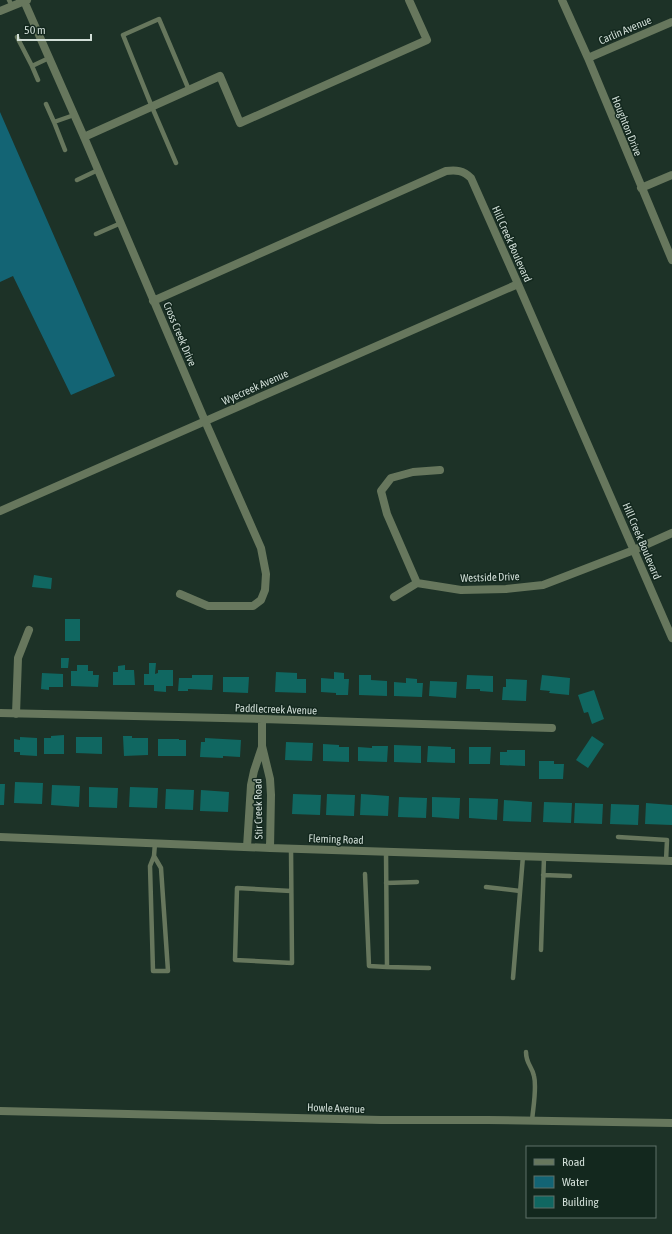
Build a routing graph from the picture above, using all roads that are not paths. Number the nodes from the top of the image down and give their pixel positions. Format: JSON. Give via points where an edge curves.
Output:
{"nodes":[{"id":1,"x":409,"y":0,"type":"edge"},
{"id":2,"x":562,"y":0,"type":"edge"},
{"id":3,"x":25,"y":1,"type":"edge"},
{"id":4,"x":11,"y":3,"type":"edge"},
{"id":5,"x":0,"y":11,"type":"edge"},
{"id":6,"x":672,"y":22,"type":"edge"},
{"id":7,"x":17,"y":37,"type":"dead end"},
{"id":8,"x":49,"y":58,"type":"junction"},
{"id":9,"x":588,"y":58,"type":"junction"},
{"id":10,"x":32,"y":66,"type":"junction"},
{"id":11,"x":38,"y":80,"type":"dead end"},
{"id":12,"x":189,"y":90,"type":"junction"},
{"id":13,"x":46,"y":104,"type":"dead end"},
{"id":14,"x":152,"y":107,"type":"junction"},
{"id":15,"x":74,"y":115,"type":"junction"},
{"id":16,"x":54,"y":122,"type":"junction"},
{"id":17,"x":84,"y":137,"type":"junction"},
{"id":18,"x":65,"y":150,"type":"dead end"},
{"id":19,"x":176,"y":163,"type":"dead end"},
{"id":20,"x":98,"y":170,"type":"junction"},
{"id":21,"x":672,"y":175,"type":"edge"},
{"id":22,"x":77,"y":180,"type":"dead end"},
{"id":23,"x":641,"y":188,"type":"junction"},
{"id":24,"x":120,"y":224,"type":"junction"},
{"id":25,"x":96,"y":234,"type":"dead end"},
{"id":26,"x":672,"y":260,"type":"edge"},
{"id":27,"x":518,"y":284,"type":"junction"},
{"id":28,"x":153,"y":301,"type":"junction"},
{"id":29,"x":205,"y":421,"type":"junction"},
{"id":30,"x":440,"y":470,"type":"dead end"},
{"id":31,"x":0,"y":511,"type":"edge"},
{"id":32,"x":672,"y":533,"type":"edge"},
{"id":33,"x":634,"y":550,"type":"junction"},
{"id":34,"x":417,"y":583,"type":"junction"},
{"id":35,"x":180,"y":594,"type":"dead end"},
{"id":36,"x":394,"y":597,"type":"dead end"},
{"id":37,"x":29,"y":630,"type":"dead end"},
{"id":38,"x":672,"y":638,"type":"edge"},
{"id":39,"x":0,"y":713,"type":"edge"},
{"id":40,"x":16,"y":714,"type":"junction"},
{"id":41,"x":262,"y":719,"type":"junction"},
{"id":42,"x":552,"y":728,"type":"dead end"},
{"id":43,"x":262,"y":746,"type":"junction"},
{"id":44,"x":0,"y":837,"type":"edge"},
{"id":45,"x":618,"y":837,"type":"dead end"},
{"id":46,"x":669,"y":840,"type":"edge"},
{"id":47,"x":155,"y":843,"type":"junction"},
{"id":48,"x":247,"y":847,"type":"junction"},
{"id":49,"x":270,"y":848,"type":"junction"},
{"id":50,"x":291,"y":848,"type":"junction"},
{"id":51,"x":386,"y":852,"type":"junction"},
{"id":52,"x":154,"y":856,"type":"junction"},
{"id":53,"x":523,"y":856,"type":"junction"},
{"id":54,"x":544,"y":856,"type":"junction"},
{"id":55,"x":669,"y":861,"type":"edge"},
{"id":56,"x":365,"y":874,"type":"dead end"},
{"id":57,"x":543,"y":875,"type":"junction"},
{"id":58,"x":570,"y":876,"type":"dead end"},
{"id":59,"x":417,"y":882,"type":"dead end"},
{"id":60,"x":386,"y":883,"type":"junction"},
{"id":61,"x":486,"y":888,"type":"dead end"},
{"id":62,"x":292,"y":891,"type":"junction"},
{"id":63,"x":520,"y":892,"type":"junction"},
{"id":64,"x":541,"y":950,"type":"dead end"},
{"id":65,"x":387,"y":967,"type":"junction"},
{"id":66,"x":429,"y":968,"type":"dead end"},
{"id":67,"x":513,"y":978,"type":"dead end"},
{"id":68,"x":526,"y":1052,"type":"dead end"},
{"id":69,"x":0,"y":1110,"type":"edge"},
{"id":70,"x":532,"y":1121,"type":"junction"},
{"id":71,"x":672,"y":1123,"type":"edge"}],
"edges":[{"from":1,"to":12,"type":"street","via":[[428,40],[240,123],[220,76]]},
{"from":2,"to":9,"type":"street","name":"Houghton Drive"},
{"from":3,"to":4,"type":"street"},
{"from":3,"to":8,"type":"street","name":"Cross Creek Drive"},
{"from":4,"to":5,"type":"street"},
{"from":6,"to":9,"type":"street","name":"Carlin Avenue"},
{"from":7,"to":10,"type":"lane"},
{"from":8,"to":10,"type":"lane"},
{"from":8,"to":15,"type":"street","name":"Cross Creek Drive"},
{"from":9,"to":23,"type":"street","name":"Houghton Drive"},
{"from":10,"to":11,"type":"lane"},
{"from":12,"to":14,"type":"street"},
{"from":12,"to":14,"type":"lane","via":[[159,19],[123,35]]},
{"from":13,"to":16,"type":"lane"},
{"from":14,"to":17,"type":"street"},
{"from":14,"to":19,"type":"lane"},
{"from":15,"to":16,"type":"lane"},
{"from":15,"to":17,"type":"street","name":"Cross Creek Drive"},
{"from":16,"to":18,"type":"lane"},
{"from":17,"to":20,"type":"street","name":"Cross Creek Drive"},
{"from":20,"to":22,"type":"lane"},
{"from":20,"to":24,"type":"street","name":"Cross Creek Drive"},
{"from":21,"to":23,"type":"street"},
{"from":23,"to":26,"type":"street","name":"Houghton Drive"},
{"from":24,"to":25,"type":"lane"},
{"from":24,"to":28,"type":"street","name":"Cross Creek Drive"},
{"from":27,"to":28,"type":"street","name":"Hill Creek Boulevard","via":[[470,178],[460,170],[446,171]]},
{"from":27,"to":29,"type":"street","name":"Wyecreek Avenue"},
{"from":27,"to":33,"type":"street","name":"Hill Creek Boulevard"},
{"from":28,"to":29,"type":"street","name":"Cross Creek Drive"},
{"from":29,"to":31,"type":"street","name":"Wyecreek Avenue"},
{"from":29,"to":35,"type":"street","name":"Cross Creek Drive","via":[[261,548],[266,574],[265,590],[261,600],[253,606],[208,606]]},
{"from":30,"to":34,"type":"street","via":[[413,472],[391,478],[381,490],[387,514]]},
{"from":32,"to":33,"type":"street","name":"Westside Drive"},
{"from":33,"to":34,"type":"street","name":"Westside Drive","via":[[543,585],[461,590]]},
{"from":33,"to":38,"type":"street","name":"Hill Creek Boulevard"},
{"from":34,"to":36,"type":"street"},
{"from":37,"to":40,"type":"street","via":[[18,658]]},
{"from":39,"to":40,"type":"street","name":"Paddlecreek Avenue"},
{"from":40,"to":41,"type":"street","name":"Paddlecreek Avenue"},
{"from":41,"to":42,"type":"street","name":"Paddlecreek Avenue"},
{"from":41,"to":43,"type":"street","name":"Stir Creek Road"},
{"from":43,"to":48,"type":"street","name":"Stir Creek Road","via":[[251,785]]},
{"from":43,"to":49,"type":"street","name":"Stir Creek Road","via":[[270,779]]},
{"from":44,"to":47,"type":"street","name":"Fleming Road"},
{"from":45,"to":46,"type":"lane"},
{"from":46,"to":55,"type":"lane"},
{"from":47,"to":48,"type":"street","name":"Fleming Road"},
{"from":47,"to":52,"type":"lane"},
{"from":48,"to":49,"type":"street","name":"Fleming Road"},
{"from":49,"to":50,"type":"street","name":"Fleming Road"},
{"from":50,"to":51,"type":"street","name":"Fleming Road"},
{"from":50,"to":62,"type":"lane"},
{"from":51,"to":53,"type":"street","name":"Fleming Road"},
{"from":51,"to":60,"type":"lane"},
{"from":52,"to":52,"type":"lane","via":[[150,866],[153,971],[168,971],[161,868]]},
{"from":53,"to":54,"type":"street","name":"Fleming Road"},
{"from":53,"to":63,"type":"lane"},
{"from":54,"to":55,"type":"street","name":"Fleming Road"},
{"from":54,"to":57,"type":"lane"},
{"from":56,"to":65,"type":"lane","via":[[369,966]]},
{"from":57,"to":58,"type":"lane"},
{"from":57,"to":64,"type":"lane"},
{"from":59,"to":60,"type":"lane"},
{"from":60,"to":65,"type":"lane"},
{"from":61,"to":63,"type":"lane"},
{"from":62,"to":62,"type":"lane","via":[[237,888],[235,960],[292,963]]},
{"from":63,"to":67,"type":"lane"},
{"from":65,"to":66,"type":"lane"},
{"from":68,"to":70,"type":"lane","via":[[526,1059],[536,1084]]},
{"from":69,"to":70,"type":"street","name":"Howle Avenue","via":[[381,1120]]},
{"from":70,"to":71,"type":"street","name":"Howle Avenue"}]}
